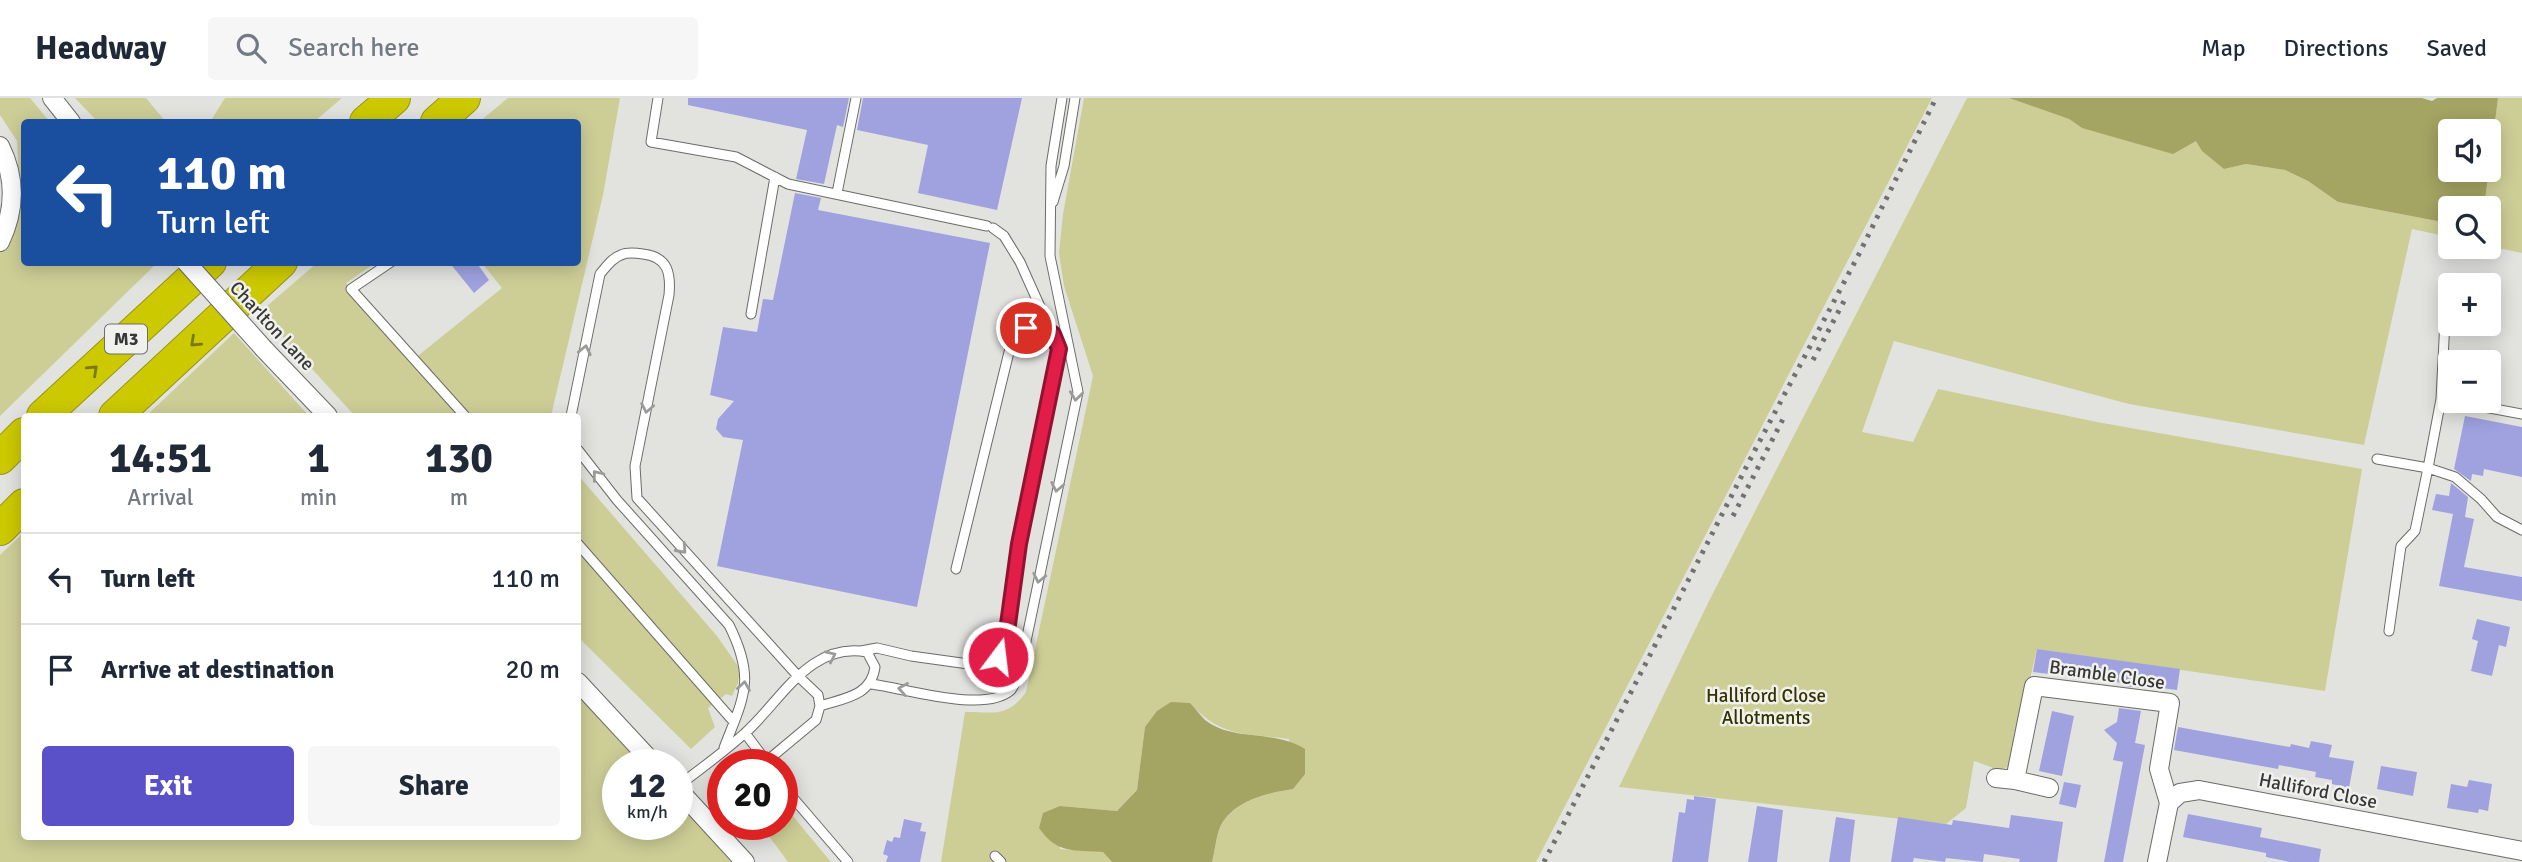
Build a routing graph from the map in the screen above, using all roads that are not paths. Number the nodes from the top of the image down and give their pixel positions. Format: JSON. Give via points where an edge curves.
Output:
{"nodes":[{"id":1,"x":52,"y":98,"type":"edge"},
{"id":2,"x":394,"y":98,"type":"edge"},
{"id":3,"x":464,"y":98,"type":"edge"},
{"id":4,"x":659,"y":98,"type":"edge"},
{"id":5,"x":856,"y":98,"type":"edge"},
{"id":6,"x":1062,"y":98,"type":"edge"},
{"id":7,"x":1075,"y":98,"type":"edge"},
{"id":8,"x":69,"y":119,"type":"edge"},
{"id":9,"x":370,"y":119,"type":"edge"},
{"id":10,"x":440,"y":119,"type":"edge"},
{"id":11,"x":0,"y":146,"type":"edge"},
{"id":12,"x":775,"y":177,"type":"junction"},
{"id":13,"x":837,"y":193,"type":"junction"},
{"id":14,"x":1049,"y":214,"type":"junction"},
{"id":15,"x":0,"y":242,"type":"edge"},
{"id":16,"x":190,"y":266,"type":"edge"},
{"id":17,"x":205,"y":266,"type":"edge"},
{"id":18,"x":277,"y":266,"type":"edge"},
{"id":19,"x":385,"y":266,"type":"edge"},
{"id":20,"x":751,"y":314,"type":"dead end"},
{"id":21,"x":1066,"y":330,"type":"junction"},
{"id":22,"x":1053,"y":334,"type":"junction"},
{"id":23,"x":2501,"y":410,"type":"edge"},
{"id":24,"x":46,"y":413,"type":"edge"},
{"id":25,"x":118,"y":413,"type":"edge"},
{"id":26,"x":325,"y":413,"type":"edge"},
{"id":27,"x":462,"y":413,"type":"edge"},
{"id":28,"x":572,"y":413,"type":"edge"},
{"id":29,"x":2444,"y":413,"type":"edge"},
{"id":30,"x":2522,"y":414,"type":"edge"},
{"id":31,"x":21,"y":437,"type":"edge"},
{"id":32,"x":581,"y":454,"type":"edge"},
{"id":33,"x":0,"y":458,"type":"edge"},
{"id":34,"x":2377,"y":459,"type":"dead end"},
{"id":35,"x":2428,"y":468,"type":"junction"},
{"id":36,"x":21,"y":508,"type":"edge"},
{"id":37,"x":0,"y":529,"type":"edge"},
{"id":38,"x":2522,"y":530,"type":"edge"},
{"id":39,"x":581,"y":547,"type":"edge"},
{"id":40,"x":956,"y":569,"type":"dead end"},
{"id":41,"x":2389,"y":631,"type":"dead end"},
{"id":42,"x":861,"y":651,"type":"junction"},
{"id":43,"x":797,"y":675,"type":"junction"},
{"id":44,"x":871,"y":684,"type":"junction"},
{"id":45,"x":581,"y":685,"type":"edge"},
{"id":46,"x":820,"y":706,"type":"junction"},
{"id":47,"x":734,"y":722,"type":"junction"},
{"id":48,"x":745,"y":733,"type":"junction"},
{"id":49,"x":640,"y":749,"type":"edge"},
{"id":50,"x":724,"y":749,"type":"edge"},
{"id":51,"x":725,"y":749,"type":"edge"},
{"id":52,"x":756,"y":749,"type":"edge"},
{"id":53,"x":782,"y":749,"type":"edge"},
{"id":54,"x":707,"y":764,"type":"edge"},
{"id":55,"x":693,"y":775,"type":"edge"},
{"id":56,"x":1996,"y":778,"type":"dead end"},
{"id":57,"x":2015,"y":780,"type":"junction"},
{"id":58,"x":2049,"y":788,"type":"dead end"},
{"id":59,"x":2169,"y":803,"type":"junction"},
{"id":60,"x":693,"y":804,"type":"edge"},
{"id":61,"x":798,"y":804,"type":"edge"},
{"id":62,"x":707,"y":819,"type":"edge"},
{"id":63,"x":726,"y":840,"type":"edge"},
{"id":64,"x":2522,"y":851,"type":"edge"},
{"id":65,"x":745,"y":862,"type":"edge"},
{"id":66,"x":848,"y":862,"type":"edge"},
{"id":67,"x":2157,"y":862,"type":"edge"}],
"edges":[{"from":1,"to":8,"type":"street"},
{"from":2,"to":9,"type":"highway"},
{"from":3,"to":10,"type":"highway"},
{"from":4,"to":12,"type":"lane","via":[[652,142],[736,157]]},
{"from":5,"to":13,"type":"lane"},
{"from":6,"to":14,"type":"lane"},
{"from":7,"to":14,"type":"lane","via":[[1064,166]]},
{"from":11,"to":15,"type":"street","via":[[12,191],[10,220]]},
{"from":12,"to":13,"type":"lane","via":[[788,184]]},
{"from":12,"to":20,"type":"lane"},
{"from":13,"to":22,"type":"lane","via":[[990,227],[1004,236]]},
{"from":14,"to":21,"type":"lane","via":[[1051,256]]},
{"from":16,"to":26,"type":"street","name":"Charlton Lane","bridge":true},
{"from":24,"to":17,"type":"highway","number":"M3","one_way":true},
{"from":18,"to":25,"type":"highway","number":"M3","one_way":true},
{"from":19,"to":27,"type":"lane","via":[[351,289]]},
{"from":21,"to":22,"type":"lane"},
{"from":21,"to":44,"type":"lane","one_way":true,"via":[[1078,392],[1020,670],[1012,689],[995,699],[974,701]]},
{"from":22,"to":40,"type":"lane","via":[[1040,327],[1026,328],[1010,348]]},
{"from":22,"to":42,"type":"lane","via":[[1059,349],[1019,544],[1006,639],[998,657],[983,666],[877,648]]},
{"from":23,"to":30,"type":"lane"},
{"from":28,"to":43,"type":"lane","one_way":true,"via":[[600,274],[621,254],[650,255],[664,261],[669,295],[635,466],[637,498]]},
{"from":29,"to":35,"type":"lane"},
{"from":31,"to":33,"type":"highway"},
{"from":47,"to":32,"type":"lane","one_way":true,"via":[[746,687],[746,668],[729,625]]},
{"from":34,"to":35,"type":"lane"},
{"from":35,"to":38,"type":"lane","via":[[2455,477],[2497,517]]},
{"from":35,"to":41,"type":"lane","via":[[2415,531],[2401,546]]},
{"from":36,"to":37,"type":"highway"},
{"from":39,"to":47,"type":"lane"},
{"from":43,"to":42,"type":"lane","one_way":true,"via":[[827,656],[850,648]]},
{"from":42,"to":44,"type":"lane","via":[[867,652],[875,667]]},
{"from":43,"to":46,"type":"lane","via":[[818,695]]},
{"from":43,"to":48,"type":"lane"},
{"from":44,"to":46,"type":"lane"},
{"from":45,"to":49,"type":"street"},
{"from":46,"to":53,"type":"lane","via":[[816,720]]},
{"from":47,"to":50,"type":"lane"},
{"from":48,"to":51,"type":"lane"},
{"from":48,"to":52,"type":"lane"},
{"from":54,"to":55,"type":"lane"},
{"from":56,"to":57,"type":"street"},
{"from":57,"to":58,"type":"street"},
{"from":57,"to":59,"type":"street","name":"Bramble Close","via":[[2034,686],[2170,703],[2159,769]]},
{"from":59,"to":64,"type":"street","name":"Halliford Close","via":[[2180,793],[2199,790]]},
{"from":59,"to":67,"type":"street"},
{"from":60,"to":62,"type":"street"},
{"from":61,"to":66,"type":"lane"},
{"from":63,"to":65,"type":"street"}]}
